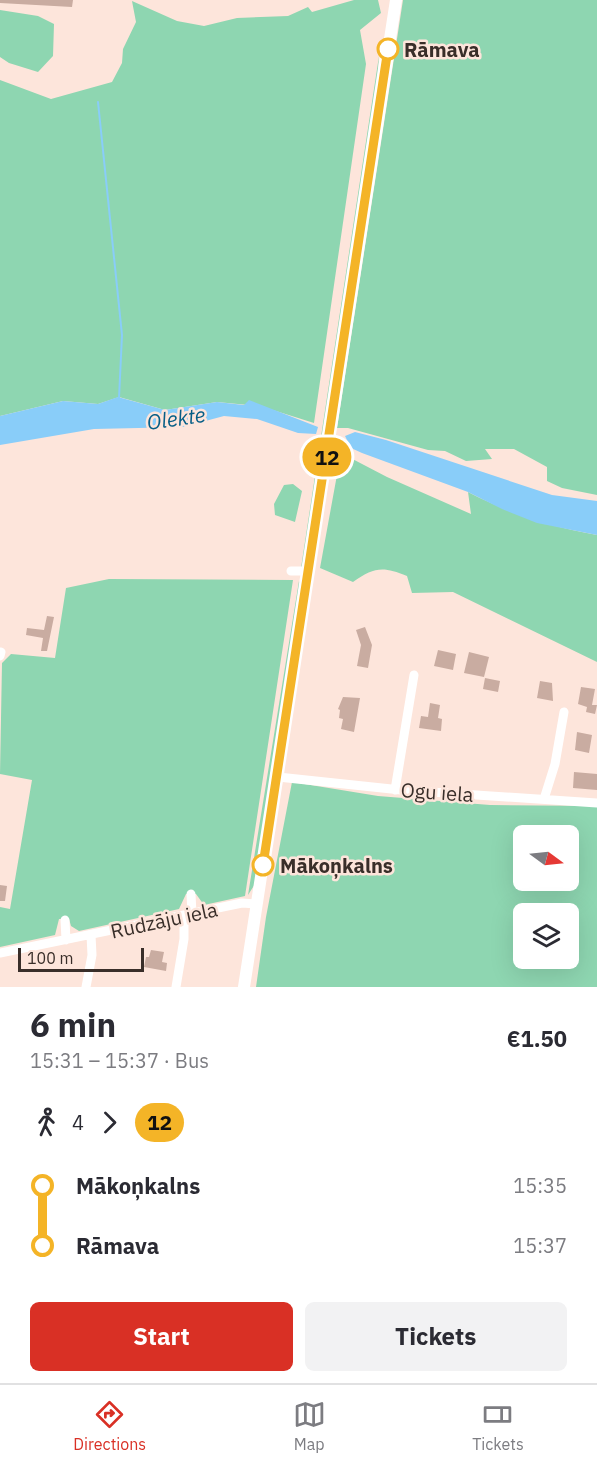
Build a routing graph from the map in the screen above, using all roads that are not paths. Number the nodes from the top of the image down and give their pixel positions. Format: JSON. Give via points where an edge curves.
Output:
{"nodes":[{"id":1,"x":396,"y":0,"type":"edge"},
{"id":2,"x":291,"y":571,"type":"dead end"},
{"id":3,"x":310,"y":571,"type":"junction"},
{"id":4,"x":414,"y":675,"type":"dead end"},
{"id":5,"x":564,"y":712,"type":"dead end"},
{"id":6,"x":278,"y":777,"type":"junction"},
{"id":7,"x":395,"y":790,"type":"junction"},
{"id":8,"x":544,"y":799,"type":"junction"},
{"id":9,"x":597,"y":803,"type":"edge"},
{"id":10,"x":191,"y":894,"type":"dead end"},
{"id":11,"x":257,"y":904,"type":"junction"},
{"id":12,"x":188,"y":915,"type":"junction"},
{"id":13,"x":65,"y":920,"type":"dead end"},
{"id":14,"x":91,"y":934,"type":"junction"},
{"id":15,"x":66,"y":940,"type":"junction"},
{"id":16,"x":0,"y":953,"type":"edge"},
{"id":17,"x":86,"y":987,"type":"edge"},
{"id":18,"x":177,"y":987,"type":"edge"},
{"id":19,"x":244,"y":987,"type":"edge"}],
"edges":[{"from":1,"to":3,"type":"main road"},
{"from":2,"to":3,"type":"street"},
{"from":3,"to":6,"type":"main road"},
{"from":4,"to":7,"type":"street"},
{"from":5,"to":8,"type":"street"},
{"from":6,"to":7,"type":"street","name":"Ogu iela"},
{"from":6,"to":11,"type":"main road"},
{"from":7,"to":8,"type":"street","name":"Ogu iela"},
{"from":8,"to":9,"type":"street","name":"Ogu iela"},
{"from":10,"to":12,"type":"street"},
{"from":11,"to":12,"type":"street","name":"Rudzāju iela"},
{"from":11,"to":19,"type":"main road"},
{"from":12,"to":14,"type":"street","name":"Rudzāju iela"},
{"from":12,"to":18,"type":"street"},
{"from":13,"to":15,"type":"street"},
{"from":14,"to":15,"type":"street","name":"Rudzāju iela"},
{"from":14,"to":17,"type":"street"},
{"from":15,"to":16,"type":"street","name":"Rudzāju iela"}]}
